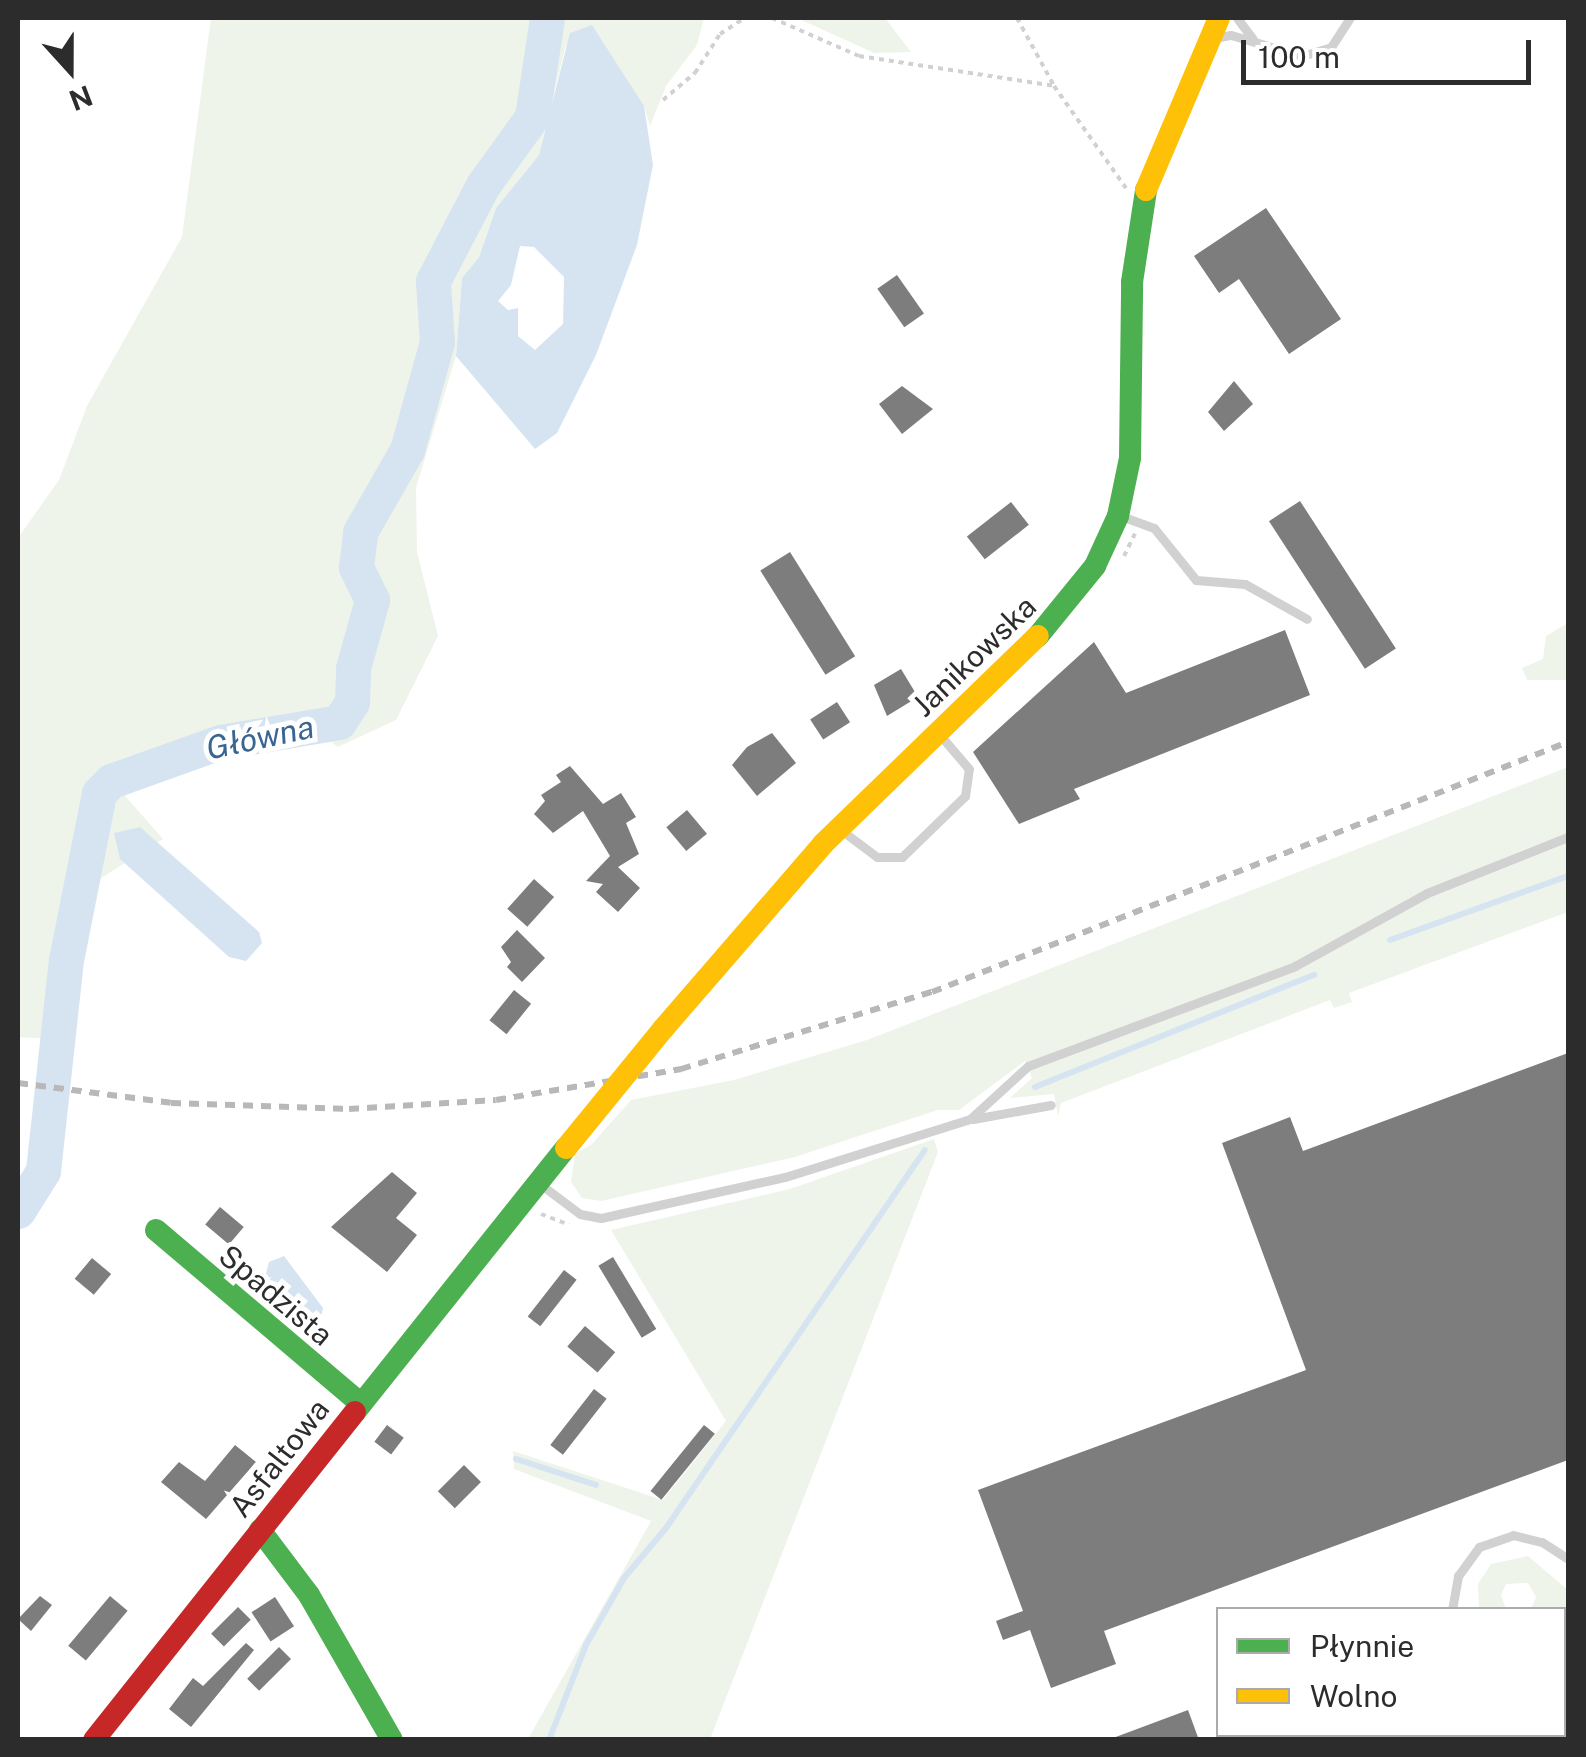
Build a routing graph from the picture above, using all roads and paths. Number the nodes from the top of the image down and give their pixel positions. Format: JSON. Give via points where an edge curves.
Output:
{"nodes":[{"id":1,"x":745,"y":18,"type":"edge"},
{"id":2,"x":772,"y":18,"type":"edge"},
{"id":3,"x":1017,"y":18,"type":"edge"},
{"id":4,"x":1219,"y":18,"type":"edge"},
{"id":5,"x":1236,"y":18,"type":"edge"},
{"id":6,"x":1350,"y":18,"type":"edge"},
{"id":7,"x":1207,"y":40,"type":"junction"},
{"id":8,"x":1254,"y":40,"type":"junction"},
{"id":9,"x":1054,"y":86,"type":"junction"},
{"id":10,"x":663,"y":100,"type":"dead end"},
{"id":11,"x":1142,"y":207,"type":"junction"},
{"id":12,"x":1128,"y":518,"type":"junction"},
{"id":13,"x":1119,"y":565,"type":"dead end"},
{"id":14,"x":1307,"y":620,"type":"dead end"},
{"id":15,"x":938,"y":732,"type":"junction"},
{"id":16,"x":839,"y":829,"type":"junction"},
{"id":17,"x":1568,"y":837,"type":"edge"},
{"id":18,"x":1051,"y":1105,"type":"dead end"},
{"id":19,"x":970,"y":1119,"type":"junction"},
{"id":20,"x":538,"y":1182,"type":"junction"},
{"id":21,"x":512,"y":1214,"type":"joint"},
{"id":22,"x":156,"y":1230,"type":"dead end"},
{"id":23,"x":361,"y":1404,"type":"junction"},
{"id":24,"x":260,"y":1530,"type":"junction"},
{"id":25,"x":1568,"y":1560,"type":"edge"},
{"id":26,"x":1453,"y":1607,"type":"edge"},
{"id":27,"x":94,"y":1740,"type":"edge"},
{"id":28,"x":392,"y":1740,"type":"edge"}],
"edges":[{"from":1,"to":10,"type":"path","via":[[720,34],[694,74]]},
{"from":2,"to":9,"type":"path","via":[[859,56]]},
{"from":3,"to":9,"type":"path"},
{"from":4,"to":7,"type":"street","name":"Janikowska"},
{"from":5,"to":8,"type":"lane"},
{"from":6,"to":8,"type":"lane","via":[[1331,47],[1302,56]]},
{"from":7,"to":8,"type":"lane","via":[[1232,34]]},
{"from":7,"to":11,"type":"street","name":"Janikowska","via":[[1162,138]]},
{"from":9,"to":11,"type":"path","via":[[1100,158]]},
{"from":11,"to":12,"type":"street","name":"Janikowska","via":[[1132,282]]},
{"from":12,"to":13,"type":"path"},
{"from":12,"to":14,"type":"lane","via":[[1154,528],[1196,580],[1245,584]]},
{"from":12,"to":15,"type":"street","name":"Janikowska","via":[[1056,619]]},
{"from":15,"to":16,"type":"street","name":"Janikowska"},
{"from":15,"to":16,"type":"lane","via":[[969,769],[965,796],[902,857],[877,857]]},
{"from":16,"to":20,"type":"street","name":"Janikowska","bridge":true},
{"from":17,"to":19,"type":"lane","via":[[1426,893],[1295,966],[1028,1066]]},
{"from":18,"to":19,"type":"lane"},
{"from":19,"to":20,"type":"lane","via":[[785,1177],[601,1218],[580,1214]]},
{"from":20,"to":21,"type":"street","name":"Janikowska"},
{"from":21,"to":23,"type":"street","name":"Asfaltowa"},
{"from":22,"to":23,"type":"street","name":"Spadzista"},
{"from":23,"to":24,"type":"street","name":"Asfaltowa"},
{"from":24,"to":27,"type":"street","name":"Asfaltowa"},
{"from":24,"to":28,"type":"street","via":[[309,1594]]},
{"from":25,"to":26,"type":"lane","via":[[1542,1542],[1513,1536],[1480,1547],[1458,1576]]}]}
